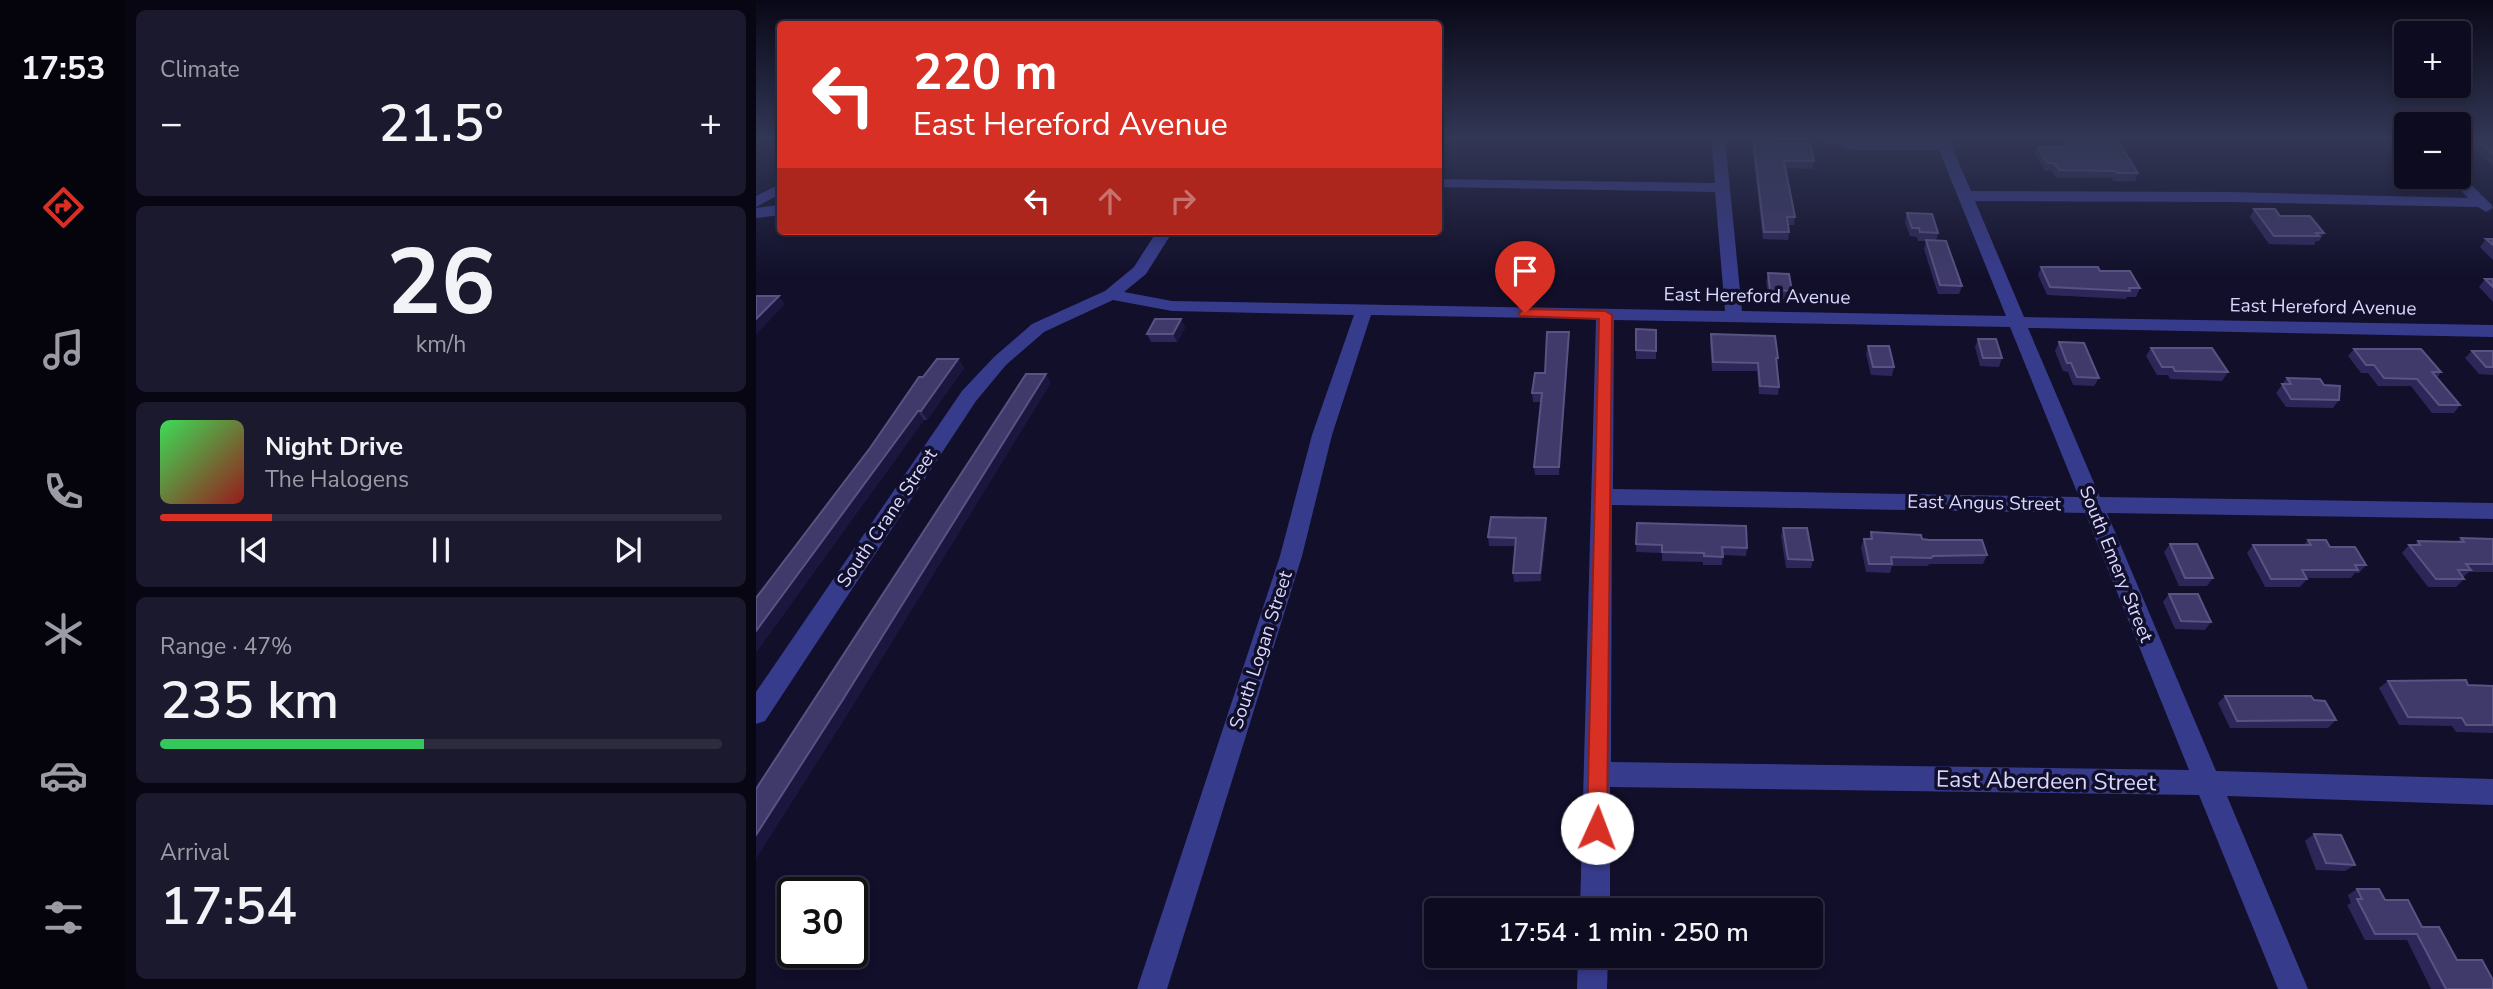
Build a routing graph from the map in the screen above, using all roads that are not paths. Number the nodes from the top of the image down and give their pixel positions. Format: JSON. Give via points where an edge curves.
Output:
{"nodes":[{"id":1,"x":1504,"y":184,"type":"edge"},
{"id":2,"x":1722,"y":184,"type":"edge"},
{"id":3,"x":1960,"y":184,"type":"edge"},
{"id":4,"x":1722,"y":188,"type":"junction"},
{"id":5,"x":2468,"y":189,"type":"edge"},
{"id":6,"x":777,"y":190,"type":"edge"},
{"id":7,"x":1965,"y":196,"type":"junction"},
{"id":8,"x":756,"y":202,"type":"edge"},
{"id":9,"x":2488,"y":208,"type":"edge"},
{"id":10,"x":777,"y":210,"type":"edge"},
{"id":11,"x":756,"y":213,"type":"edge"},
{"id":12,"x":1162,"y":235,"type":"edge"},
{"id":13,"x":1111,"y":295,"type":"junction"},
{"id":14,"x":1364,"y":310,"type":"junction"},
{"id":15,"x":1605,"y":315,"type":"junction"},
{"id":16,"x":1734,"y":316,"type":"junction"},
{"id":17,"x":2018,"y":322,"type":"junction"},
{"id":18,"x":2493,"y":331,"type":"edge"},
{"id":19,"x":1602,"y":497,"type":"junction"},
{"id":20,"x":2092,"y":505,"type":"junction"},
{"id":21,"x":2493,"y":511,"type":"edge"},
{"id":22,"x":756,"y":713,"type":"edge"},
{"id":23,"x":1599,"y":774,"type":"junction"},
{"id":24,"x":2207,"y":783,"type":"junction"},
{"id":25,"x":2493,"y":792,"type":"edge"},
{"id":26,"x":1595,"y":898,"type":"edge"},
{"id":27,"x":1593,"y":968,"type":"edge"},
{"id":28,"x":1152,"y":989,"type":"edge"},
{"id":29,"x":1592,"y":989,"type":"edge"},
{"id":30,"x":2293,"y":989,"type":"edge"}],
"edges":[{"from":1,"to":4,"type":"street"},
{"from":2,"to":4,"type":"street"},
{"from":3,"to":7,"type":"street","name":"South Emery Street"},
{"from":4,"to":16,"type":"street"},
{"from":5,"to":9,"type":"street"},
{"from":6,"to":8,"type":"street"},
{"from":7,"to":9,"type":"street","via":[[2230,197]]},
{"from":7,"to":17,"type":"street","name":"South Emery Street"},
{"from":10,"to":11,"type":"street"},
{"from":12,"to":13,"type":"street","via":[[1140,270]]},
{"from":13,"to":14,"type":"street","name":"East Hereford Avenue","via":[[1172,306]]},
{"from":13,"to":22,"type":"street","name":"South Crane Street","via":[[1030,335],[969,396]]},
{"from":14,"to":15,"type":"street","name":"East Hereford Avenue"},
{"from":14,"to":28,"type":"street","name":"South Logan Street","via":[[1322,435],[1292,556]]},
{"from":15,"to":16,"type":"street","name":"East Hereford Avenue"},
{"from":15,"to":19,"type":"street"},
{"from":16,"to":17,"type":"street","name":"East Hereford Avenue"},
{"from":17,"to":18,"type":"street","name":"East Hereford Avenue"},
{"from":17,"to":20,"type":"street","name":"South Emery Street"},
{"from":19,"to":20,"type":"street","name":"East Angus Street"},
{"from":19,"to":23,"type":"street"},
{"from":20,"to":21,"type":"street","name":"East Angus Street"},
{"from":20,"to":24,"type":"street","name":"South Emery Street"},
{"from":23,"to":24,"type":"street","name":"East Aberdeen Street"},
{"from":23,"to":26,"type":"street"},
{"from":24,"to":25,"type":"street","name":"East Aberdeen Street"},
{"from":24,"to":30,"type":"street","name":"South Emery Street"},
{"from":27,"to":29,"type":"street"}]}
